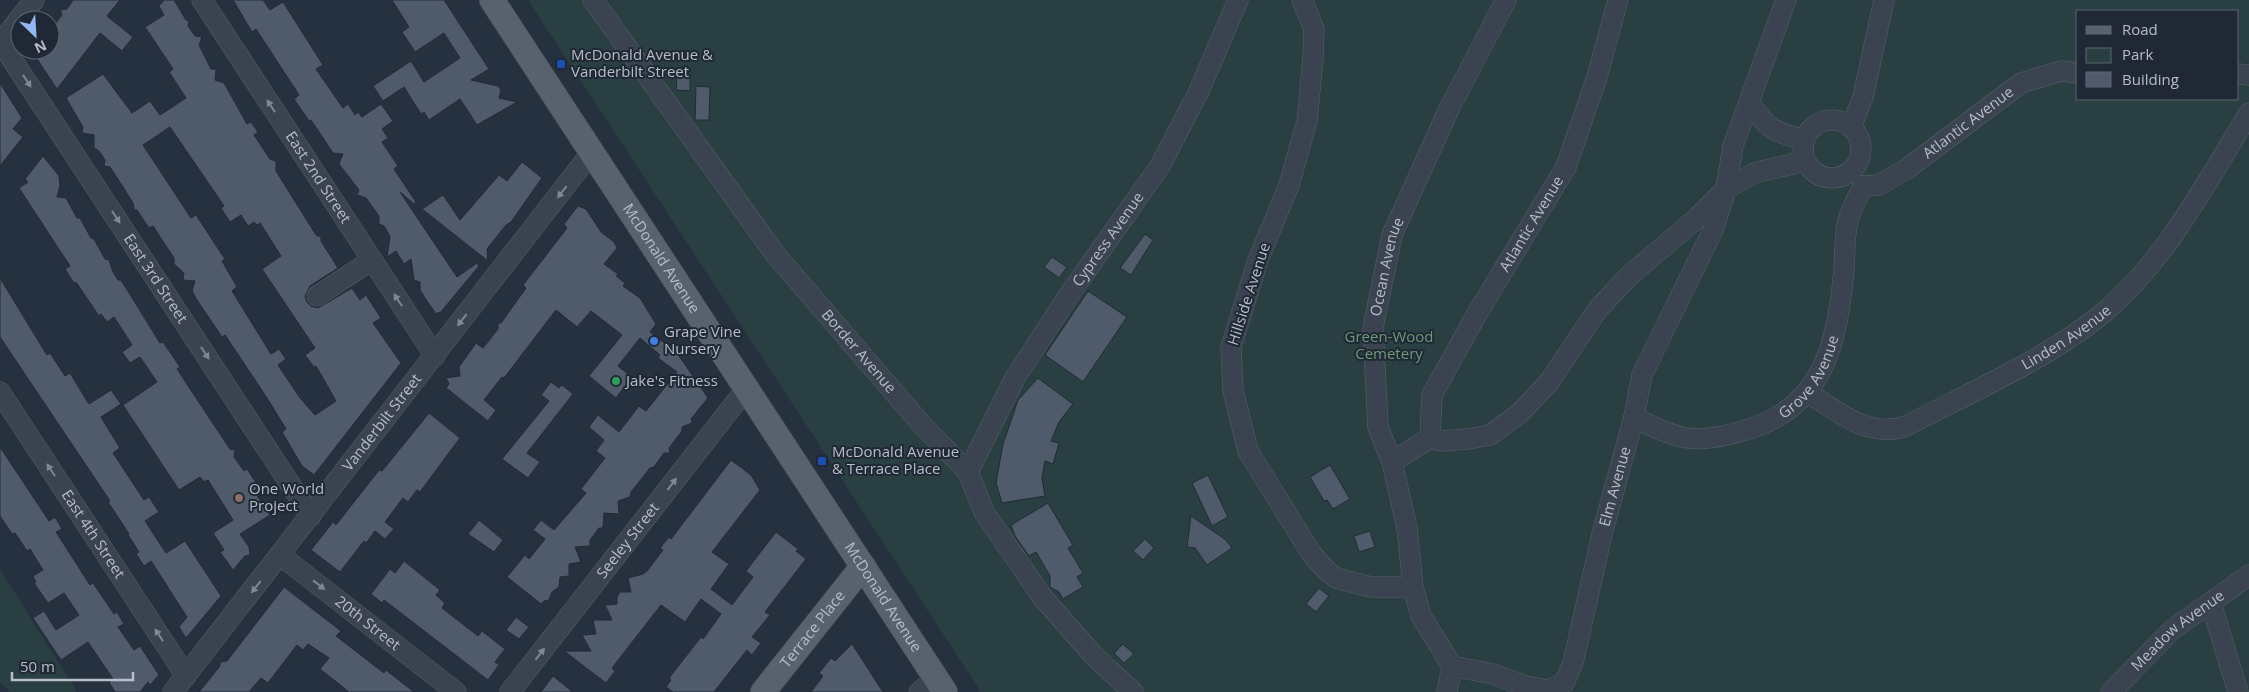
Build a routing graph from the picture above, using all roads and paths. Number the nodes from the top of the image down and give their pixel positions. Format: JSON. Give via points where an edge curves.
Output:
{"nodes":[{"id":1,"x":34,"y":0,"type":"edge"},
{"id":2,"x":202,"y":0,"type":"edge"},
{"id":3,"x":492,"y":0,"type":"edge"},
{"id":4,"x":593,"y":0,"type":"edge"},
{"id":5,"x":1238,"y":0,"type":"edge"},
{"id":6,"x":1302,"y":0,"type":"edge"},
{"id":7,"x":1506,"y":0,"type":"edge"},
{"id":8,"x":1618,"y":0,"type":"edge"},
{"id":9,"x":1786,"y":0,"type":"edge"},
{"id":10,"x":1884,"y":0,"type":"edge"},
{"id":11,"x":0,"y":42,"type":"edge"},
{"id":12,"x":2076,"y":73,"type":"edge"},
{"id":13,"x":1750,"y":103,"type":"junction"},
{"id":14,"x":2249,"y":113,"type":"edge"},
{"id":15,"x":1850,"y":127,"type":"junction"},
{"id":16,"x":1804,"y":140,"type":"junction"},
{"id":17,"x":592,"y":153,"type":"junction"},
{"id":18,"x":1804,"y":161,"type":"junction"},
{"id":19,"x":1854,"y":168,"type":"junction"},
{"id":20,"x":1863,"y":186,"type":"junction"},
{"id":21,"x":1726,"y":189,"type":"junction"},
{"id":22,"x":372,"y":260,"type":"junction"},
{"id":23,"x":316,"y":296,"type":"dead end"},
{"id":24,"x":435,"y":356,"type":"junction"},
{"id":25,"x":746,"y":389,"type":"junction"},
{"id":26,"x":0,"y":392,"type":"edge"},
{"id":27,"x":1808,"y":393,"type":"junction"},
{"id":28,"x":1634,"y":417,"type":"junction"},
{"id":29,"x":1430,"y":438,"type":"junction"},
{"id":30,"x":1392,"y":462,"type":"junction"},
{"id":31,"x":968,"y":472,"type":"junction"},
{"id":32,"x":311,"y":516,"type":"junction"},
{"id":33,"x":280,"y":555,"type":"junction"},
{"id":34,"x":862,"y":566,"type":"junction"},
{"id":35,"x":2249,"y":575,"type":"edge"},
{"id":36,"x":1413,"y":587,"type":"junction"},
{"id":37,"x":2211,"y":603,"type":"junction"},
{"id":38,"x":1452,"y":666,"type":"junction"},
{"id":39,"x":186,"y":676,"type":"junction"},
{"id":40,"x":933,"y":687,"type":"edge"},
{"id":41,"x":174,"y":692,"type":"edge"},
{"id":42,"x":456,"y":692,"type":"edge"},
{"id":43,"x":510,"y":692,"type":"edge"},
{"id":44,"x":764,"y":692,"type":"edge"},
{"id":45,"x":1133,"y":692,"type":"edge"},
{"id":46,"x":1447,"y":692,"type":"edge"},
{"id":47,"x":2110,"y":692,"type":"edge"},
{"id":48,"x":2238,"y":692,"type":"edge"}],
"edges":[{"from":1,"to":11,"type":"street"},
{"from":22,"to":2,"type":"street","name":"East 2nd Street","one_way":true},
{"from":3,"to":17,"type":"main road","name":"McDonald Avenue"},
{"from":4,"to":31,"type":"street","name":"Border Avenue","via":[[775,254],[923,426]]},
{"from":5,"to":31,"type":"street","name":"Cypress Avenue","via":[[1198,92],[1160,166],[1015,378]]},
{"from":6,"to":36,"type":"street","name":"Hillside Avenue","via":[[1314,29],[1307,121],[1289,185],[1258,260],[1231,346],[1233,390],[1248,452],[1311,554],[1336,578],[1371,587]]},
{"from":7,"to":30,"type":"street","name":"Ocean Avenue","via":[[1449,109],[1392,235],[1373,328],[1378,427]]},
{"from":8,"to":29,"type":"street","name":"Atlantic Avenue","via":[[1597,77],[1566,167],[1432,395]]},
{"from":9,"to":13,"type":"street"},
{"from":10,"to":15,"type":"street","via":[[1862,97]]},
{"from":11,"to":32,"type":"street","name":"East 3rd Street","one_way":true},
{"from":12,"to":20,"type":"street","name":"Atlantic Avenue","via":[[2061,71],[2021,83],[1908,168],[1879,184]]},
{"from":13,"to":16,"type":"street","via":[[1764,123],[1780,134]]},
{"from":13,"to":21,"type":"street","via":[[1733,146]]},
{"from":14,"to":27,"type":"street","name":"Linden Avenue","via":[[2184,220],[2162,248],[2129,289],[2076,333],[1893,431],[1862,427]]},
{"from":15,"to":16,"type":"street","via":[[1833,120],[1824,121],[1812,128]]},
{"from":15,"to":19,"type":"street","via":[[1860,142],[1859,160]]},
{"from":16,"to":18,"type":"street"},
{"from":17,"to":24,"type":"street","name":"Vanderbilt Street","one_way":true},
{"from":17,"to":25,"type":"main road","name":"McDonald Avenue"},
{"from":18,"to":19,"type":"street","via":[[1810,169],[1827,178],[1846,175]]},
{"from":18,"to":21,"type":"street","via":[[1754,173]]},
{"from":19,"to":20,"type":"street"},
{"from":20,"to":27,"type":"street","name":"Grove Avenue","via":[[1848,221],[1836,333],[1819,378]]},
{"from":21,"to":28,"type":"street","name":"Elm Avenue","via":[[1713,230],[1642,375]]},
{"from":21,"to":29,"type":"street","via":[[1630,275],[1598,309],[1548,382],[1520,413],[1490,434],[1468,439]]},
{"from":22,"to":23,"type":"street"},
{"from":24,"to":22,"type":"street","name":"East 2nd Street","one_way":true},
{"from":24,"to":32,"type":"street","name":"Vanderbilt Street"},
{"from":25,"to":34,"type":"main road","name":"McDonald Avenue"},
{"from":43,"to":25,"type":"street","name":"Seeley Street","one_way":true},
{"from":39,"to":26,"type":"street","name":"East 4th Street","one_way":true},
{"from":27,"to":28,"type":"street","name":"Grove Avenue","via":[[1772,419],[1726,436],[1681,439]]},
{"from":28,"to":38,"type":"street","name":"Elm Avenue","via":[[1604,526],[1573,663],[1564,682],[1548,690]]},
{"from":29,"to":30,"type":"street"},
{"from":30,"to":36,"type":"street","name":"Ocean Avenue","via":[[1407,528]]},
{"from":31,"to":45,"type":"street","name":"Border Avenue","via":[[984,512],[1043,598],[1095,657]]},
{"from":32,"to":33,"type":"street","name":"Vanderbilt Street"},
{"from":33,"to":39,"type":"street","name":"Vanderbilt Street","one_way":true},
{"from":33,"to":42,"type":"street","name":"20th Street","one_way":true},
{"from":34,"to":40,"type":"main road","name":"McDonald Avenue"},
{"from":34,"to":44,"type":"main road","name":"Terrace Place"},
{"from":35,"to":37,"type":"street","name":"Meadow Avenue"},
{"from":36,"to":38,"type":"street","name":"Ocean Avenue","via":[[1421,616]]},
{"from":37,"to":47,"type":"street","name":"Meadow Avenue","via":[[2173,629]]},
{"from":37,"to":48,"type":"street"},
{"from":38,"to":46,"type":"street"},
{"from":39,"to":41,"type":"street","name":"Vanderbilt Street"}]}
